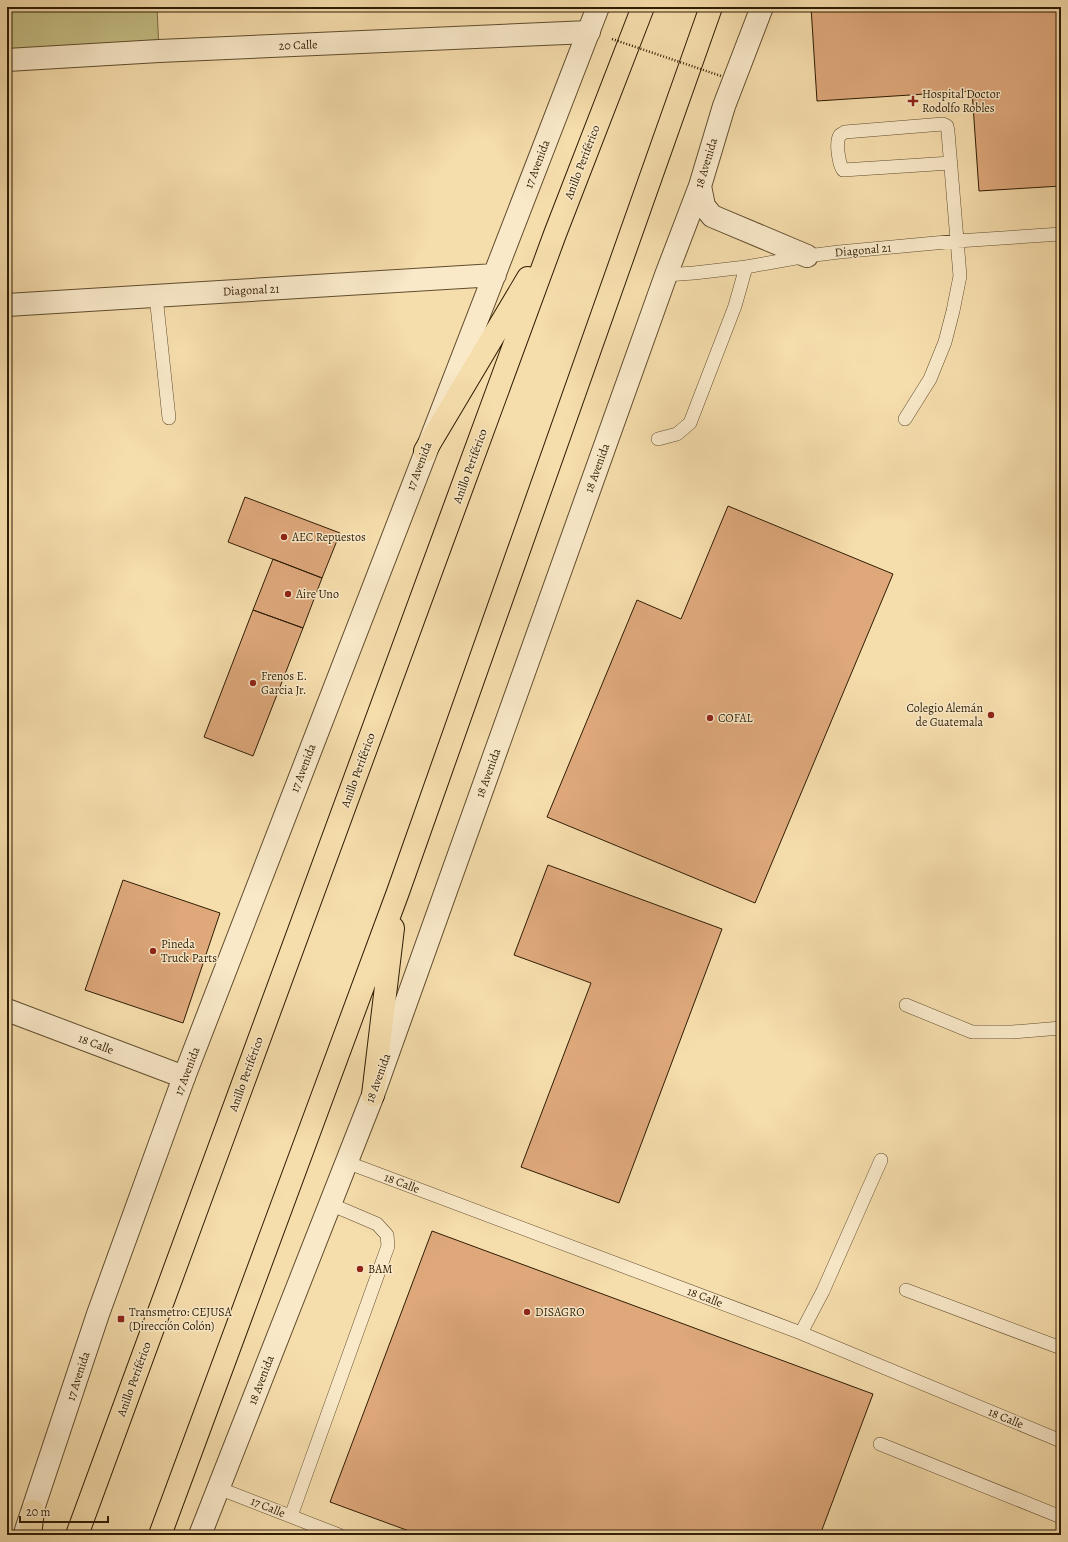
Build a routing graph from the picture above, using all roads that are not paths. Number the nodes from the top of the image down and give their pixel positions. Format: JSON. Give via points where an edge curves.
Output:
{"nodes":[{"id":1,"x":598,"y":7,"type":"edge"},
{"id":2,"x":643,"y":7,"type":"edge"},
{"id":3,"x":710,"y":7,"type":"edge"},
{"id":4,"x":762,"y":7,"type":"edge"},
{"id":5,"x":589,"y":32,"type":"junction"},
{"id":6,"x":7,"y":60,"type":"edge"},
{"id":7,"x":951,"y":163,"type":"junction"},
{"id":8,"x":700,"y":186,"type":"junction"},
{"id":9,"x":555,"y":234,"type":"junction"},
{"id":10,"x":1061,"y":234,"type":"edge"},
{"id":11,"x":957,"y":241,"type":"junction"},
{"id":12,"x":807,"y":256,"type":"junction"},
{"id":13,"x":746,"y":267,"type":"junction"},
{"id":14,"x":666,"y":274,"type":"junction"},
{"id":15,"x":495,"y":275,"type":"junction"},
{"id":16,"x":156,"y":296,"type":"junction"},
{"id":17,"x":7,"y":305,"type":"edge"},
{"id":18,"x":169,"y":418,"type":"dead end"},
{"id":19,"x":905,"y":419,"type":"dead end"},
{"id":20,"x":658,"y":439,"type":"dead end"},
{"id":21,"x":425,"y":451,"type":"junction"},
{"id":22,"x":398,"y":892,"type":"junction"},
{"id":23,"x":906,"y":1005,"type":"dead end"},
{"id":24,"x":7,"y":1010,"type":"edge"},
{"id":25,"x":1061,"y":1028,"type":"edge"},
{"id":26,"x":184,"y":1077,"type":"junction"},
{"id":27,"x":373,"y":1094,"type":"junction"},
{"id":28,"x":881,"y":1160,"type":"dead end"},
{"id":29,"x":346,"y":1162,"type":"junction"},
{"id":30,"x":330,"y":1204,"type":"junction"},
{"id":31,"x":906,"y":1290,"type":"dead end"},
{"id":32,"x":801,"y":1333,"type":"junction"},
{"id":33,"x":1061,"y":1348,"type":"edge"},
{"id":34,"x":1061,"y":1441,"type":"edge"},
{"id":35,"x":880,"y":1444,"type":"dead end"},
{"id":36,"x":218,"y":1488,"type":"junction"},
{"id":37,"x":33,"y":1511,"type":"junction"},
{"id":38,"x":291,"y":1516,"type":"junction"},
{"id":39,"x":1061,"y":1517,"type":"edge"},
{"id":40,"x":24,"y":1535,"type":"edge"},
{"id":41,"x":30,"y":1535,"type":"edge"},
{"id":42,"x":77,"y":1535,"type":"edge"},
{"id":43,"x":160,"y":1535,"type":"edge"},
{"id":44,"x":200,"y":1535,"type":"edge"},
{"id":45,"x":339,"y":1535,"type":"edge"}],
"edges":[{"from":1,"to":5,"type":"street","name":"17 Avenida"},
{"from":2,"to":9,"type":"highway","name":"Anillo Periférico"},
{"from":3,"to":22,"type":"highway"},
{"from":4,"to":8,"type":"street","name":"18 Avenida","via":[[724,106]]},
{"from":5,"to":6,"type":"street","name":"20 Calle","via":[[167,50]]},
{"from":5,"to":15,"type":"street","name":"17 Avenida"},
{"from":7,"to":7,"type":"lane","via":[[843,170],[837,141],[845,132],[943,124],[947,126]]},
{"from":7,"to":11,"type":"lane"},
{"from":8,"to":12,"type":"street","via":[[704,206],[712,216]]},
{"from":8,"to":14,"type":"street","name":"18 Avenida"},
{"from":9,"to":21,"type":"highway"},
{"from":9,"to":42,"type":"highway","name":"Anillo Periférico"},
{"from":10,"to":11,"type":"lane","name":"Diagonal 21"},
{"from":11,"to":12,"type":"lane","name":"Diagonal 21"},
{"from":11,"to":19,"type":"lane","via":[[960,276],[945,342],[930,379]]},
{"from":12,"to":13,"type":"lane","name":"Diagonal 21"},
{"from":13,"to":14,"type":"lane","name":"Diagonal 21"},
{"from":13,"to":20,"type":"lane","via":[[735,306],[690,422],[677,434]]},
{"from":14,"to":27,"type":"street","name":"18 Avenida"},
{"from":15,"to":16,"type":"street","name":"Diagonal 21"},
{"from":15,"to":21,"type":"street","name":"17 Avenida"},
{"from":16,"to":17,"type":"street","name":"Diagonal 21"},
{"from":16,"to":18,"type":"lane"},
{"from":21,"to":26,"type":"street","name":"17 Avenida"},
{"from":22,"to":27,"type":"highway"},
{"from":22,"to":43,"type":"highway"},
{"from":23,"to":25,"type":"lane","via":[[972,1032]]},
{"from":24,"to":26,"type":"street","name":"18 Calle"},
{"from":26,"to":37,"type":"street","name":"17 Avenida","via":[[98,1314]]},
{"from":27,"to":29,"type":"street","name":"18 Avenida"},
{"from":28,"to":32,"type":"lane","via":[[823,1291]]},
{"from":29,"to":30,"type":"street","name":"18 Avenida"},
{"from":29,"to":32,"type":"lane","name":"18 Calle"},
{"from":30,"to":36,"type":"street","name":"18 Avenida"},
{"from":30,"to":38,"type":"lane","via":[[377,1224],[387,1234],[388,1246]]},
{"from":31,"to":33,"type":"lane"},
{"from":32,"to":34,"type":"lane","name":"18 Calle"},
{"from":35,"to":39,"type":"lane"},
{"from":36,"to":38,"type":"lane","name":"17 Calle"},
{"from":36,"to":44,"type":"street","name":"18 Avenida"},
{"from":37,"to":40,"type":"street","name":"17 Avenida"},
{"from":37,"to":41,"type":"highway"},
{"from":38,"to":45,"type":"lane","name":"17 Calle"}]}
